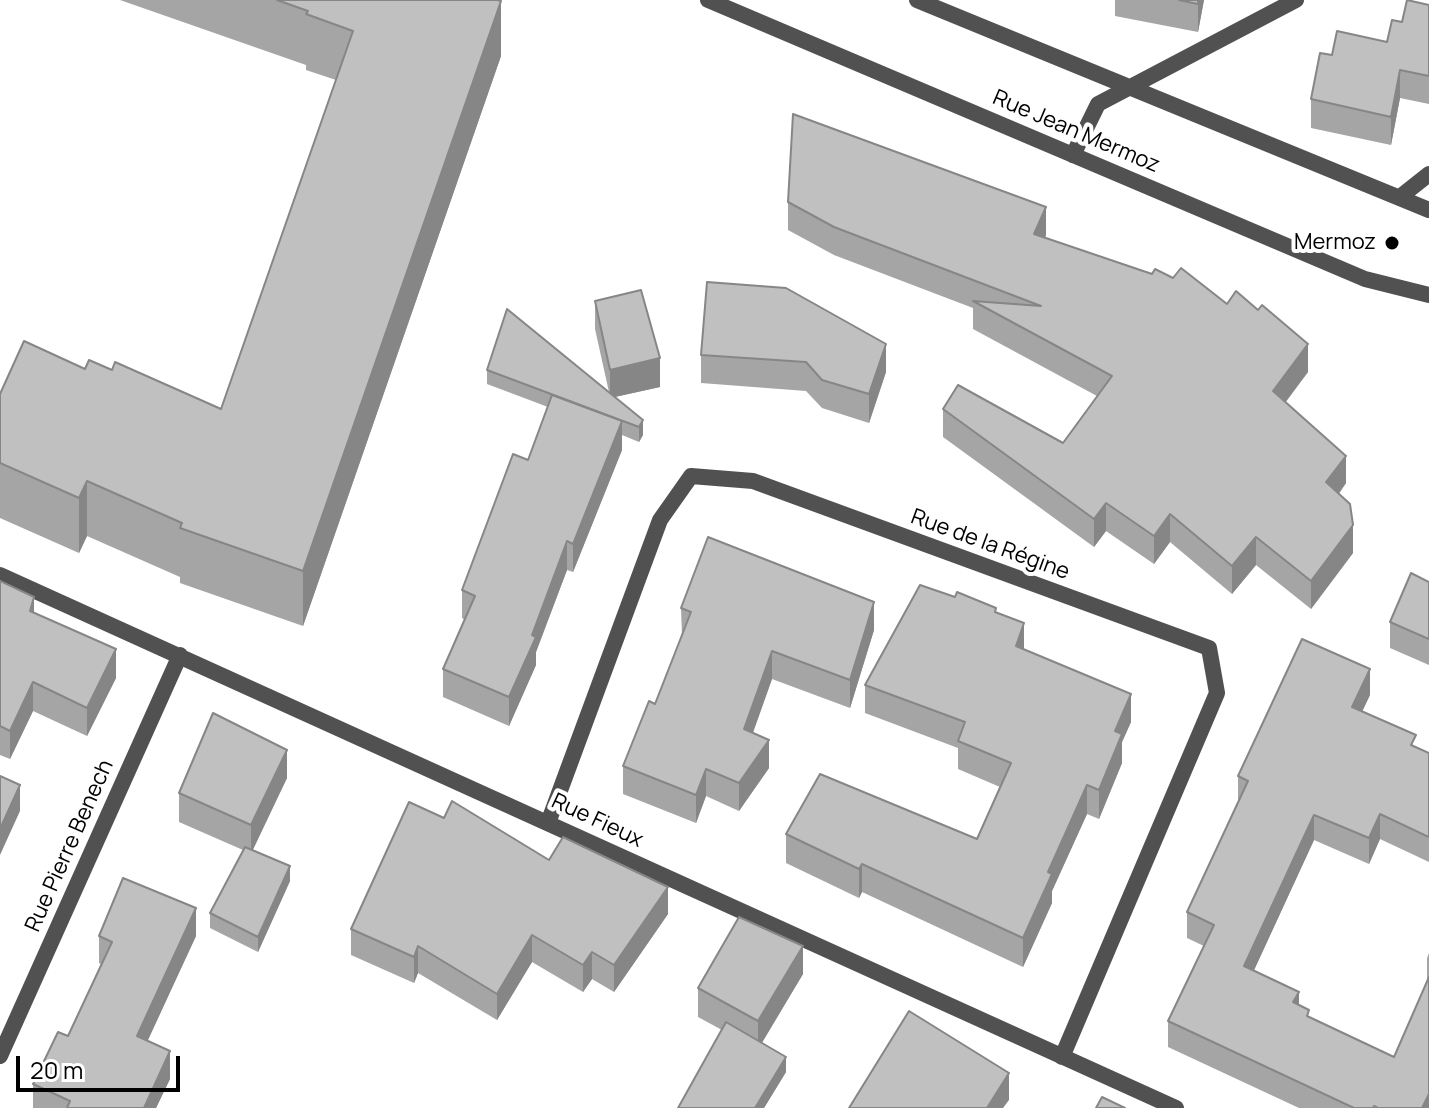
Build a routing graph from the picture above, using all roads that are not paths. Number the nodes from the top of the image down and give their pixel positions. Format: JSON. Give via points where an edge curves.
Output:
{"nodes":[{"id":1,"x":708,"y":0,"type":"edge"},
{"id":2,"x":917,"y":0,"type":"edge"},
{"id":3,"x":1296,"y":0,"type":"edge"},
{"id":4,"x":1128,"y":88,"type":"junction"},
{"id":5,"x":1073,"y":155,"type":"junction"},
{"id":6,"x":1429,"y":174,"type":"edge"},
{"id":7,"x":1400,"y":197,"type":"junction"},
{"id":8,"x":1429,"y":210,"type":"edge"},
{"id":9,"x":1429,"y":295,"type":"edge"},
{"id":10,"x":0,"y":575,"type":"edge"},
{"id":11,"x":180,"y":655,"type":"junction"},
{"id":12,"x":548,"y":823,"type":"junction"},
{"id":13,"x":0,"y":1056,"type":"edge"},
{"id":14,"x":1062,"y":1057,"type":"junction"},
{"id":15,"x":1176,"y":1108,"type":"edge"}],
"edges":[{"from":1,"to":5,"type":"street","name":"Rue Jean Mermoz"},
{"from":2,"to":4,"type":"street"},
{"from":3,"to":4,"type":"street"},
{"from":4,"to":5,"type":"street","via":[[1098,104]]},
{"from":4,"to":7,"type":"street"},
{"from":5,"to":9,"type":"street","name":"Rue Jean Mermoz","via":[[1365,279]]},
{"from":6,"to":7,"type":"street"},
{"from":7,"to":8,"type":"street"},
{"from":10,"to":11,"type":"street","name":"Rue Fieux"},
{"from":11,"to":12,"type":"street","name":"Rue Fieux"},
{"from":11,"to":13,"type":"street","name":"Rue Pierre Benech"},
{"from":12,"to":14,"type":"street","name":"Rue Fieux"},
{"from":12,"to":14,"type":"street","name":"Rue de la Régine","via":[[660,520],[691,476],[753,481],[1209,648],[1217,693]]},
{"from":14,"to":15,"type":"street","name":"Rue Fieux"}]}
